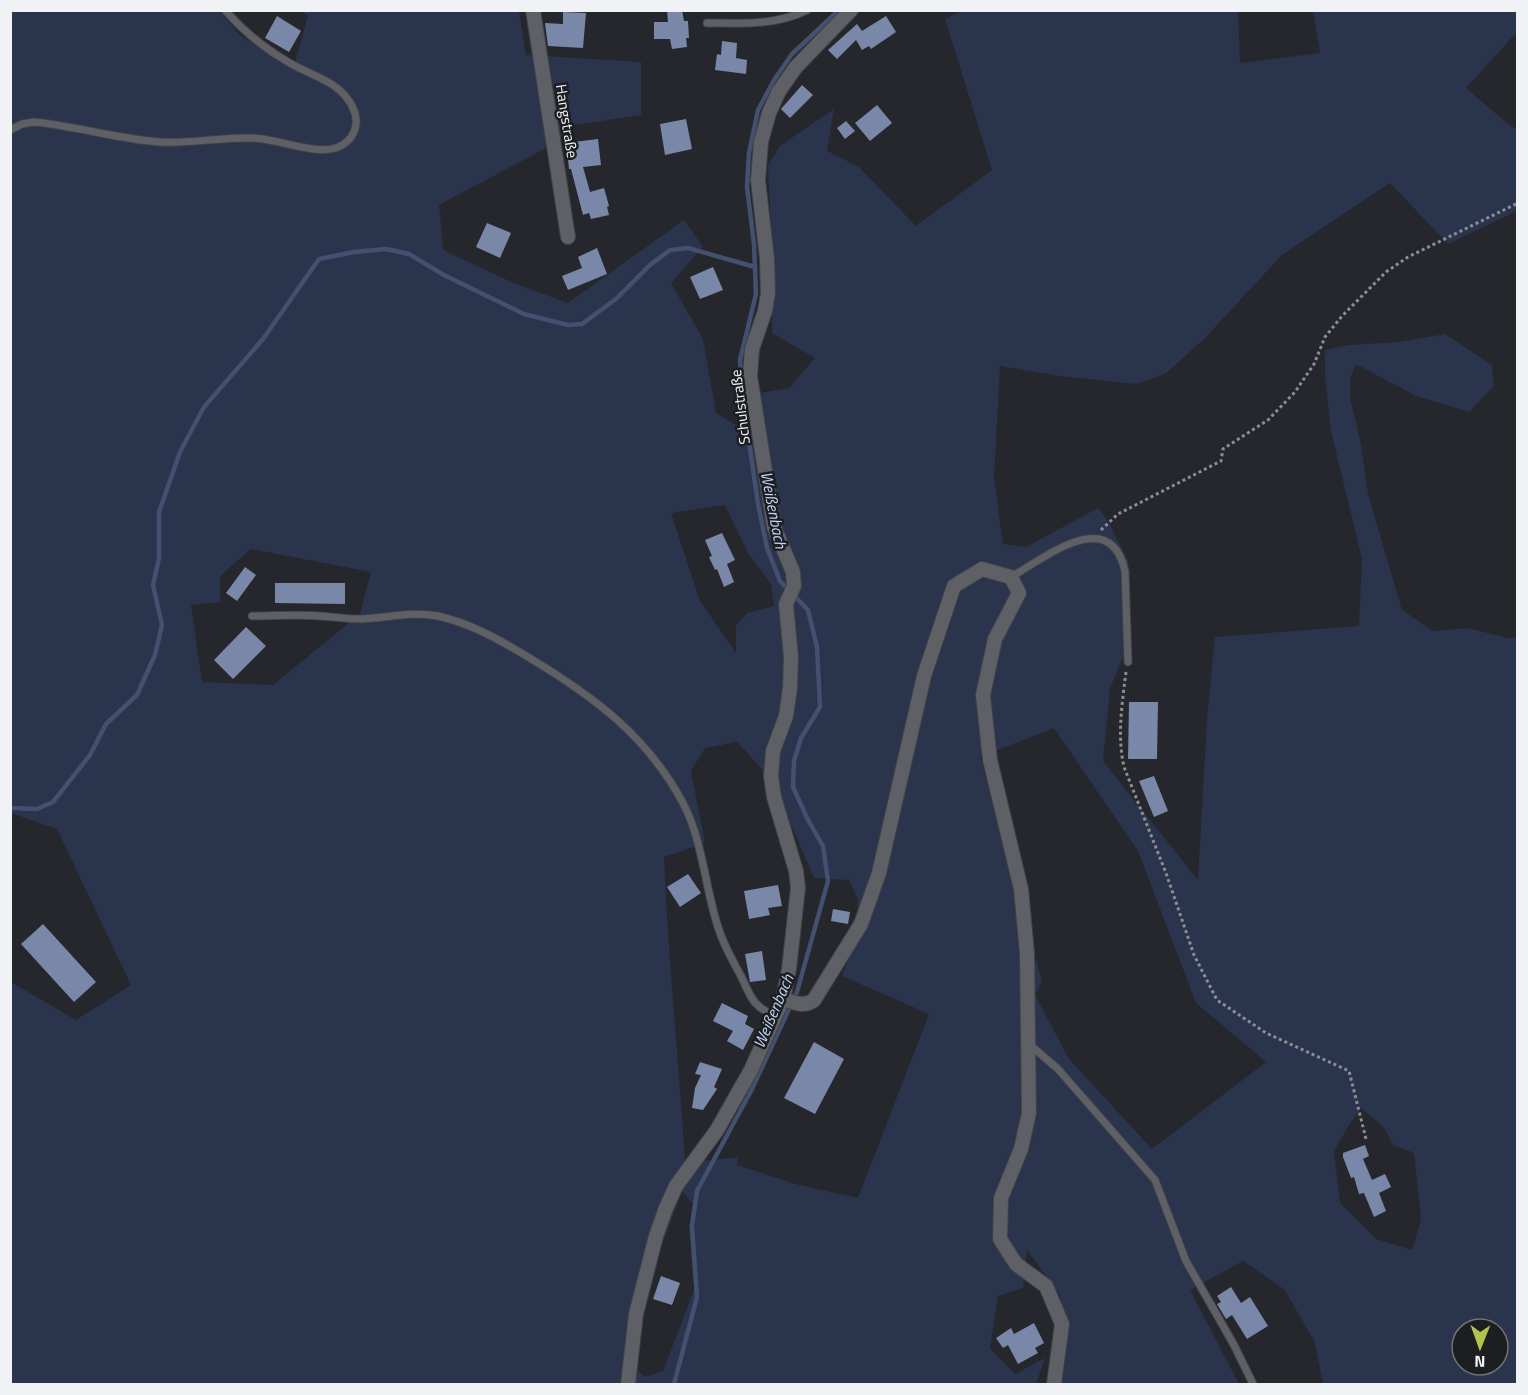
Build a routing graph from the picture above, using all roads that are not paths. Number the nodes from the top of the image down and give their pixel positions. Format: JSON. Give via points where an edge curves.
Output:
{"nodes":[{"id":1,"x":225,"y":10,"type":"edge"},
{"id":2,"x":533,"y":10,"type":"edge"},
{"id":3,"x":807,"y":10,"type":"edge"},
{"id":4,"x":851,"y":10,"type":"edge"},
{"id":5,"x":707,"y":23,"type":"dead end"},
{"id":6,"x":10,"y":129,"type":"edge"},
{"id":7,"x":568,"y":237,"type":"dead end"},
{"id":8,"x":1011,"y":577,"type":"junction"},
{"id":9,"x":252,"y":616,"type":"dead end"},
{"id":10,"x":1128,"y":662,"type":"road end"},
{"id":11,"x":785,"y":999,"type":"junction"},
{"id":12,"x":775,"y":1016,"type":"junction"},
{"id":13,"x":1029,"y":1044,"type":"junction"},
{"id":14,"x":628,"y":1384,"type":"edge"},
{"id":15,"x":1054,"y":1384,"type":"edge"},
{"id":16,"x":1253,"y":1384,"type":"edge"}],
"edges":[{"from":1,"to":6,"type":"lane","via":[[247,34],[347,97],[356,122],[347,143],[333,149],[250,138],[159,142],[34,122]]},
{"from":2,"to":7,"type":"street","name":"Hangstraße"},
{"from":3,"to":5,"type":"lane","via":[[754,24]]},
{"from":4,"to":11,"type":"street","name":"Schulstraße","via":[[796,67],[779,91],[761,142],[758,180],[768,293],[752,349],[750,376],[774,527],[793,572],[794,586],[786,604],[790,688],[786,716],[772,751],[771,776],[798,888]]},
{"from":8,"to":10,"type":"lane","via":[[1073,542],[1094,537],[1108,541],[1117,549],[1125,571]]},
{"from":8,"to":11,"type":"street","via":[[982,569],[954,586],[924,676],[879,873],[861,924],[813,1000],[802,1005]]},
{"from":8,"to":13,"type":"street","via":[[1019,593],[995,639],[983,695],[990,760],[1021,889]]},
{"from":9,"to":12,"type":"lane","via":[[435,616],[465,624],[567,680],[615,716],[653,759],[683,805],[696,834],[725,946],[755,1005]]},
{"from":11,"to":12,"type":"street","name":"Schulstraße"},
{"from":12,"to":14,"type":"street","name":"Schulstraße","via":[[751,1071],[717,1130],[676,1186],[666,1208],[636,1314]]},
{"from":13,"to":15,"type":"street","via":[[1029,1113],[1021,1149],[1001,1198],[1000,1239],[1016,1264],[1046,1286],[1062,1324]]},
{"from":13,"to":16,"type":"lane","via":[[1058,1069],[1155,1180],[1186,1262]]}]}
